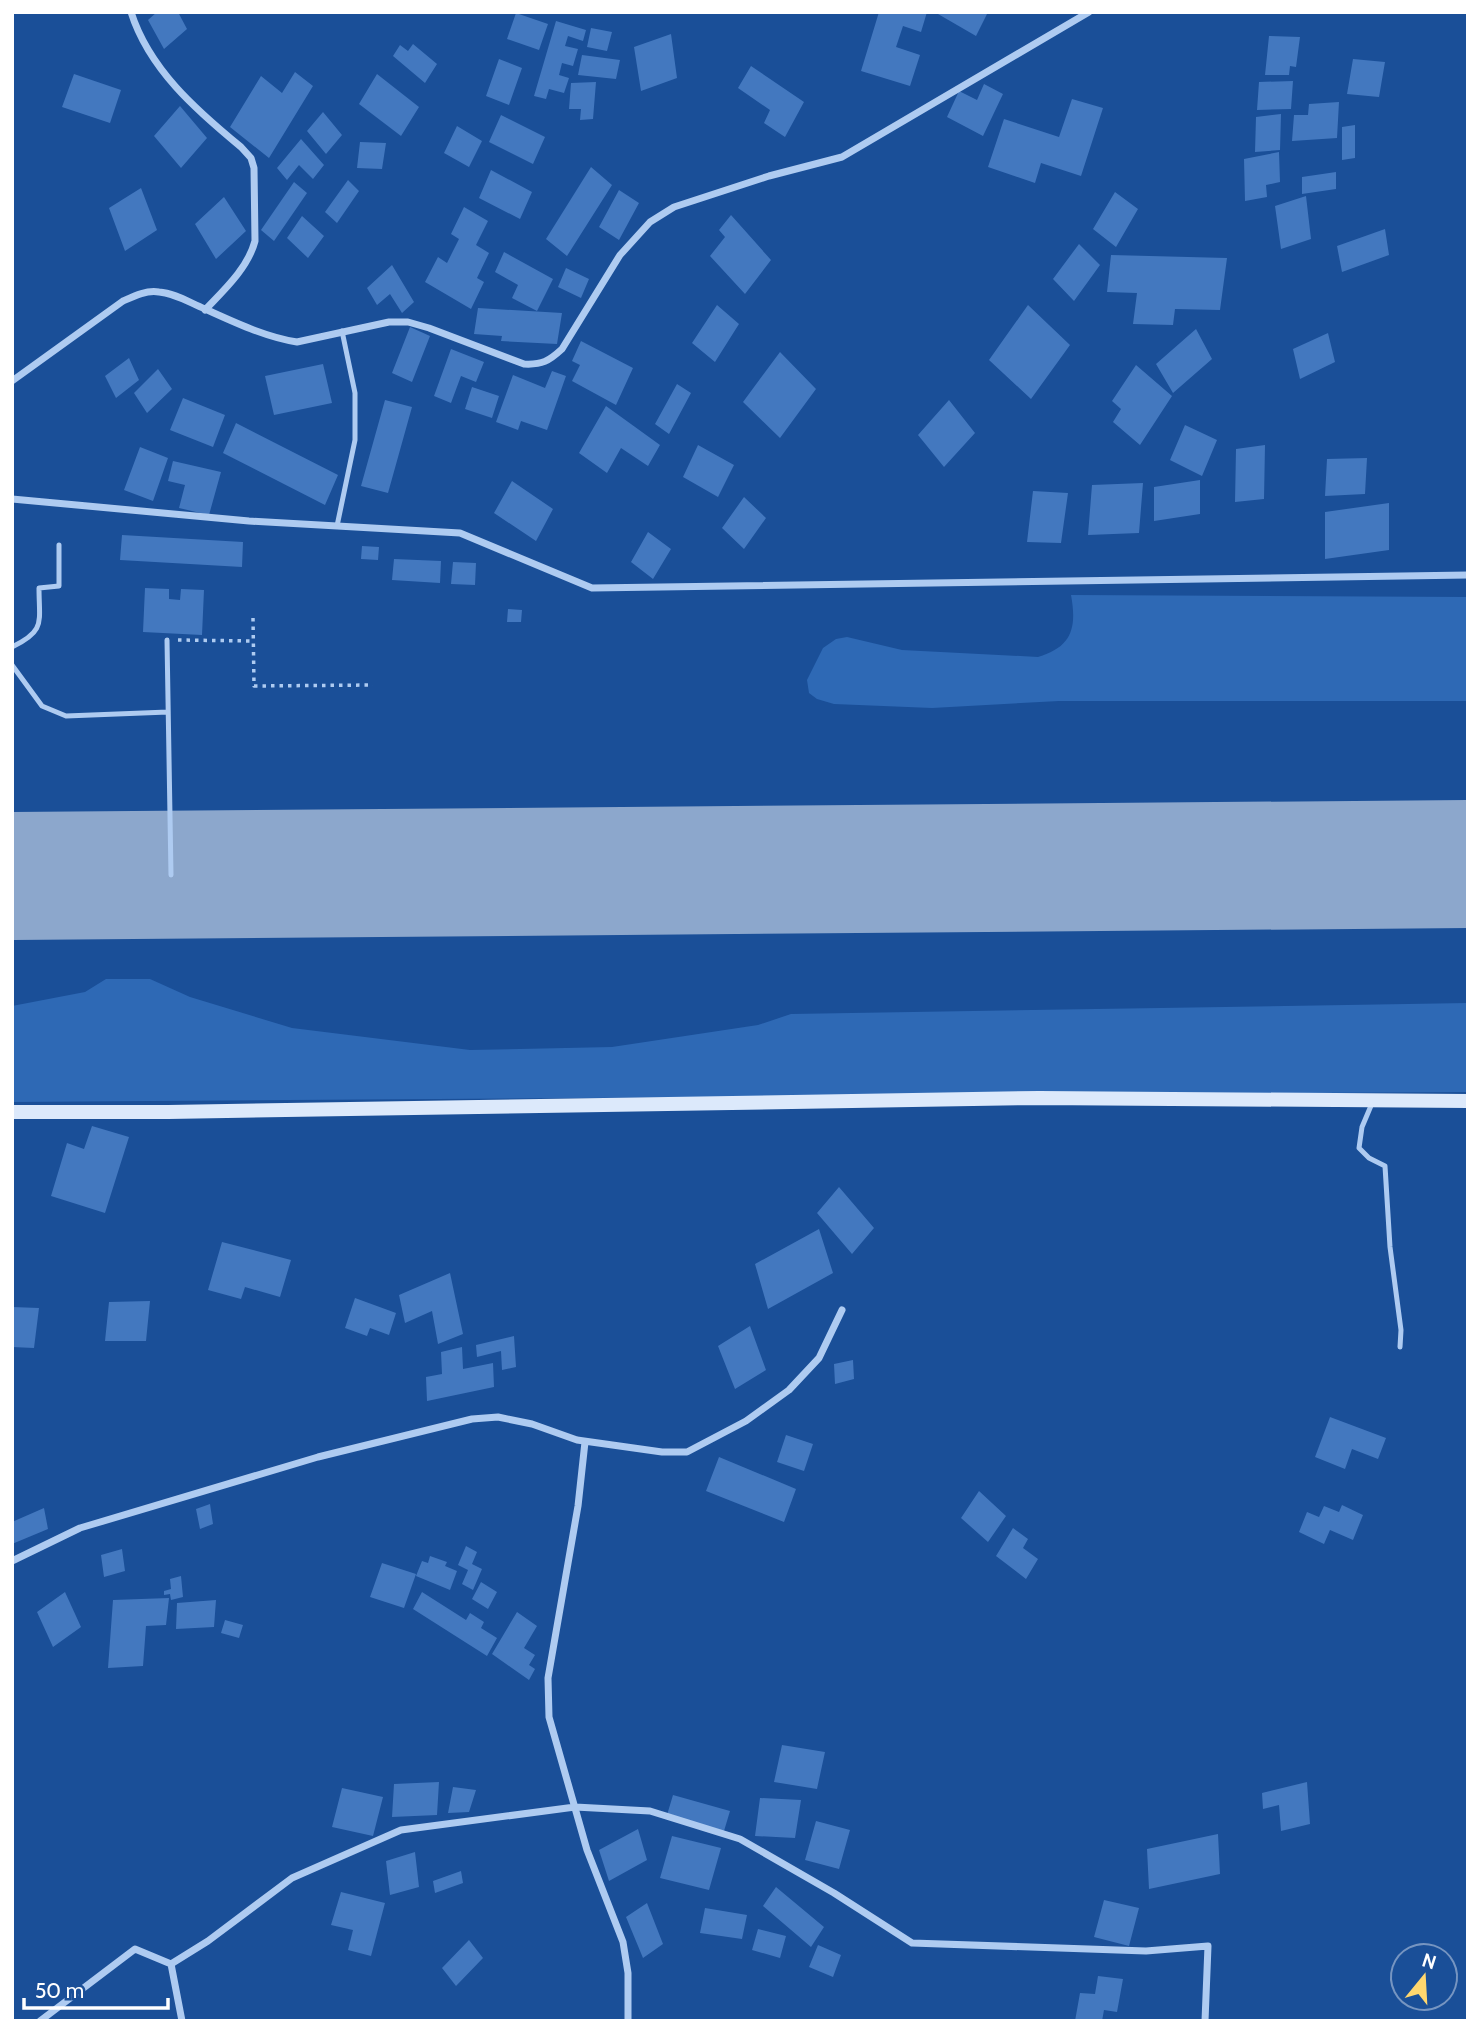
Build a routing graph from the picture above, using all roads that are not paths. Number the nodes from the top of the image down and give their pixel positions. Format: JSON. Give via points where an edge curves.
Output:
{"nodes":[{"id":1,"x":131,"y":12,"type":"edge"},
{"id":2,"x":1089,"y":12,"type":"edge"},
{"id":3,"x":205,"y":310,"type":"junction"},
{"id":4,"x":342,"y":331,"type":"junction"},
{"id":5,"x":12,"y":381,"type":"edge"},
{"id":6,"x":12,"y":499,"type":"edge"},
{"id":7,"x":337,"y":526,"type":"junction"},
{"id":8,"x":59,"y":545,"type":"dead end"},
{"id":9,"x":1468,"y":575,"type":"edge"},
{"id":10,"x":167,"y":640,"type":"road end"},
{"id":11,"x":12,"y":647,"type":"edge"},
{"id":12,"x":12,"y":665,"type":"edge"},
{"id":13,"x":168,"y":712,"type":"junction"},
{"id":14,"x":171,"y":875,"type":"dead end"},
{"id":15,"x":1373,"y":1101,"type":"junction"},
{"id":16,"x":1468,"y":1101,"type":"edge"},
{"id":17,"x":12,"y":1111,"type":"edge"},
{"id":18,"x":842,"y":1310,"type":"dead end"},
{"id":19,"x":1400,"y":1347,"type":"dead end"},
{"id":20,"x":585,"y":1442,"type":"junction"},
{"id":21,"x":12,"y":1560,"type":"edge"},
{"id":22,"x":575,"y":1808,"type":"junction"},
{"id":23,"x":171,"y":1964,"type":"junction"},
{"id":24,"x":40,"y":2021,"type":"edge"},
{"id":25,"x":182,"y":2021,"type":"edge"},
{"id":26,"x":628,"y":2021,"type":"edge"},
{"id":27,"x":1205,"y":2021,"type":"edge"}],
"edges":[{"from":1,"to":3,"type":"street","via":[[151,56],[172,83],[241,147],[254,169],[253,251]]},
{"from":2,"to":4,"type":"street","via":[[842,157],[674,207],[650,222],[620,255],[562,349],[540,365],[408,322]]},
{"from":3,"to":4,"type":"street","via":[[297,342]]},
{"from":3,"to":5,"type":"street","via":[[178,297],[141,293],[123,301]]},
{"from":4,"to":7,"type":"lane","via":[[355,393],[355,440]]},
{"from":6,"to":7,"type":"street"},
{"from":7,"to":9,"type":"street","via":[[460,533],[592,588]]},
{"from":8,"to":11,"type":"lane","via":[[59,586],[39,588],[36,633]]},
{"from":10,"to":13,"type":"lane"},
{"from":12,"to":13,"type":"lane","via":[[42,706],[66,716]]},
{"from":13,"to":14,"type":"lane"},
{"from":15,"to":16,"type":"street"},
{"from":15,"to":17,"type":"street","via":[[1039,1098]]},
{"from":15,"to":19,"type":"lane","via":[[1359,1148],[1385,1166]]},
{"from":18,"to":20,"type":"street","via":[[819,1358],[789,1390],[687,1452]]},
{"from":20,"to":21,"type":"street","via":[[498,1417],[472,1419],[318,1457],[80,1528]]},
{"from":20,"to":22,"type":"street","via":[[548,1678],[549,1717]]},
{"from":22,"to":23,"type":"street","via":[[401,1830],[292,1878]]},
{"from":22,"to":26,"type":"street","via":[[623,1942]]},
{"from":22,"to":27,"type":"street","via":[[650,1811],[740,1839],[912,1943],[1146,1951],[1208,1946]]},
{"from":23,"to":24,"type":"street","via":[[135,1950]]},
{"from":23,"to":25,"type":"street"}]}
